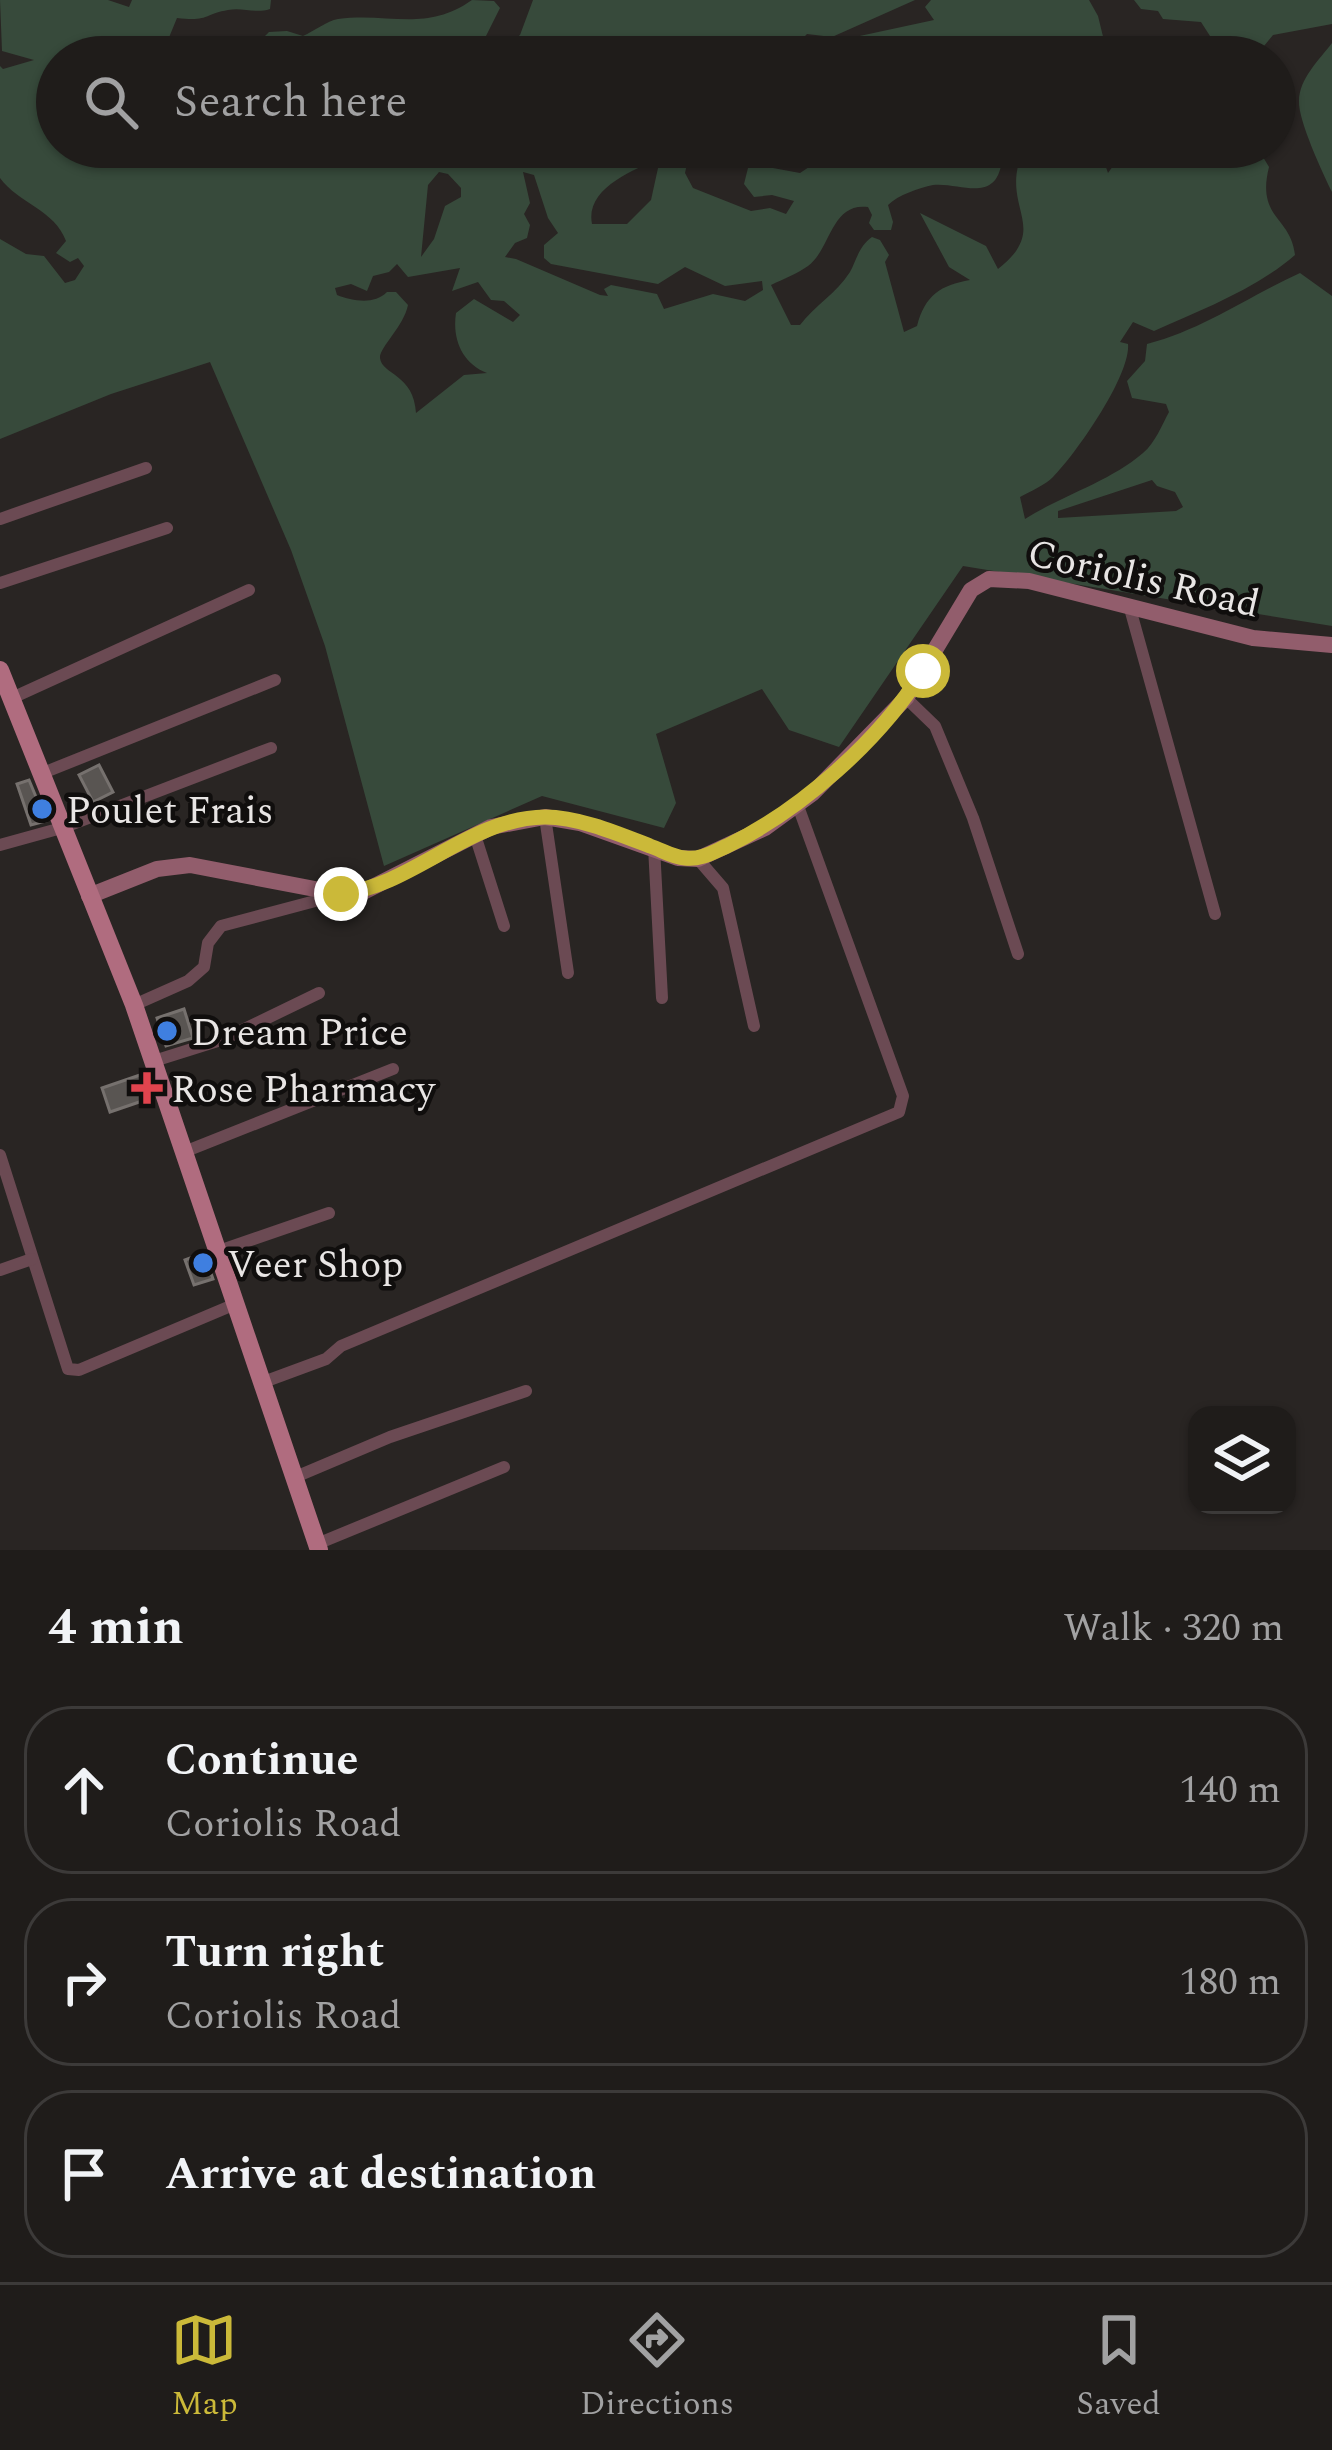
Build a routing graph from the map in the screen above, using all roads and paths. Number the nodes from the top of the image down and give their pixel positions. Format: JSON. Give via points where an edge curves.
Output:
{"nodes":[{"id":1,"x":146,"y":468,"type":"dead end"},
{"id":2,"x":0,"y":519,"type":"edge"},
{"id":3,"x":166,"y":528,"type":"dead end"},
{"id":4,"x":0,"y":583,"type":"edge"},
{"id":5,"x":249,"y":590,"type":"dead end"},
{"id":6,"x":1129,"y":604,"type":"junction"},
{"id":7,"x":1332,"y":645,"type":"edge"},
{"id":8,"x":0,"y":670,"type":"edge"},
{"id":9,"x":275,"y":680,"type":"dead end"},
{"id":10,"x":12,"y":698,"type":"junction"},
{"id":11,"x":906,"y":698,"type":"junction"},
{"id":12,"x":271,"y":748,"type":"dead end"},
{"id":13,"x":43,"y":773,"type":"junction"},
{"id":14,"x":798,"y":806,"type":"junction"},
{"id":15,"x":545,"y":817,"type":"junction"},
{"id":16,"x":65,"y":827,"type":"junction"},
{"id":17,"x":475,"y":835,"type":"junction"},
{"id":18,"x":0,"y":845,"type":"edge"},
{"id":19,"x":653,"y":847,"type":"junction"},
{"id":20,"x":698,"y":859,"type":"junction"},
{"id":21,"x":341,"y":894,"type":"junction"},
{"id":22,"x":89,"y":896,"type":"junction"},
{"id":23,"x":1215,"y":914,"type":"dead end"},
{"id":24,"x":504,"y":926,"type":"dead end"},
{"id":25,"x":1018,"y":953,"type":"dead end"},
{"id":26,"x":568,"y":973,"type":"dead end"},
{"id":27,"x":320,"y":993,"type":"dead end"},
{"id":28,"x":662,"y":998,"type":"dead end"},
{"id":29,"x":134,"y":1004,"type":"junction"},
{"id":30,"x":754,"y":1026,"type":"dead end"},
{"id":31,"x":154,"y":1061,"type":"junction"},
{"id":32,"x":393,"y":1069,"type":"dead end"},
{"id":33,"x":184,"y":1152,"type":"junction"},
{"id":34,"x":0,"y":1155,"type":"edge"},
{"id":35,"x":328,"y":1213,"type":"dead end"},
{"id":36,"x":216,"y":1252,"type":"junction"},
{"id":37,"x":32,"y":1259,"type":"junction"},
{"id":38,"x":0,"y":1270,"type":"edge"},
{"id":39,"x":233,"y":1305,"type":"junction"},
{"id":40,"x":261,"y":1383,"type":"junction"},
{"id":41,"x":526,"y":1391,"type":"dead end"},
{"id":42,"x":504,"y":1467,"type":"dead end"},
{"id":43,"x":293,"y":1478,"type":"junction"},
{"id":44,"x":318,"y":1547,"type":"edge"}],
"edges":[{"from":1,"to":2,"type":"street"},
{"from":3,"to":4,"type":"street"},
{"from":5,"to":10,"type":"street"},
{"from":6,"to":7,"type":"main road","name":"Coriolis Road","via":[[1252,638]]},
{"from":6,"to":11,"type":"main road","name":"Coriolis Road","via":[[989,579],[971,590]]},
{"from":6,"to":23,"type":"street"},
{"from":8,"to":10,"type":"main road"},
{"from":9,"to":13,"type":"street"},
{"from":10,"to":13,"type":"main road"},
{"from":11,"to":14,"type":"main road","name":"Coriolis Road"},
{"from":11,"to":25,"type":"street","via":[[935,726]]},
{"from":12,"to":16,"type":"street"},
{"from":13,"to":16,"type":"main road"},
{"from":14,"to":20,"type":"main road","name":"Coriolis Road"},
{"from":14,"to":40,"type":"street","via":[[903,1096],[899,1112]]},
{"from":15,"to":17,"type":"main road"},
{"from":15,"to":19,"type":"main road"},
{"from":15,"to":26,"type":"street"},
{"from":16,"to":18,"type":"street"},
{"from":16,"to":22,"type":"main road"},
{"from":17,"to":21,"type":"main road","via":[[365,891]]},
{"from":17,"to":24,"type":"street"},
{"from":19,"to":20,"type":"main road"},
{"from":19,"to":28,"type":"street"},
{"from":20,"to":30,"type":"street","via":[[723,888]]},
{"from":21,"to":22,"type":"main road","via":[[190,865],[157,868]]},
{"from":21,"to":29,"type":"street","via":[[221,926],[204,967]]},
{"from":22,"to":29,"type":"main road"},
{"from":27,"to":31,"type":"street","via":[[224,1039]]},
{"from":29,"to":31,"type":"main road"},
{"from":31,"to":33,"type":"main road"},
{"from":32,"to":33,"type":"street"},
{"from":33,"to":36,"type":"main road"},
{"from":34,"to":37,"type":"street"},
{"from":35,"to":36,"type":"street"},
{"from":36,"to":39,"type":"main road"},
{"from":37,"to":38,"type":"street"},
{"from":37,"to":39,"type":"street","via":[[68,1369]]},
{"from":39,"to":40,"type":"main road"},
{"from":40,"to":43,"type":"main road"},
{"from":41,"to":43,"type":"street"},
{"from":42,"to":44,"type":"street"},
{"from":43,"to":44,"type":"main road"}]}
